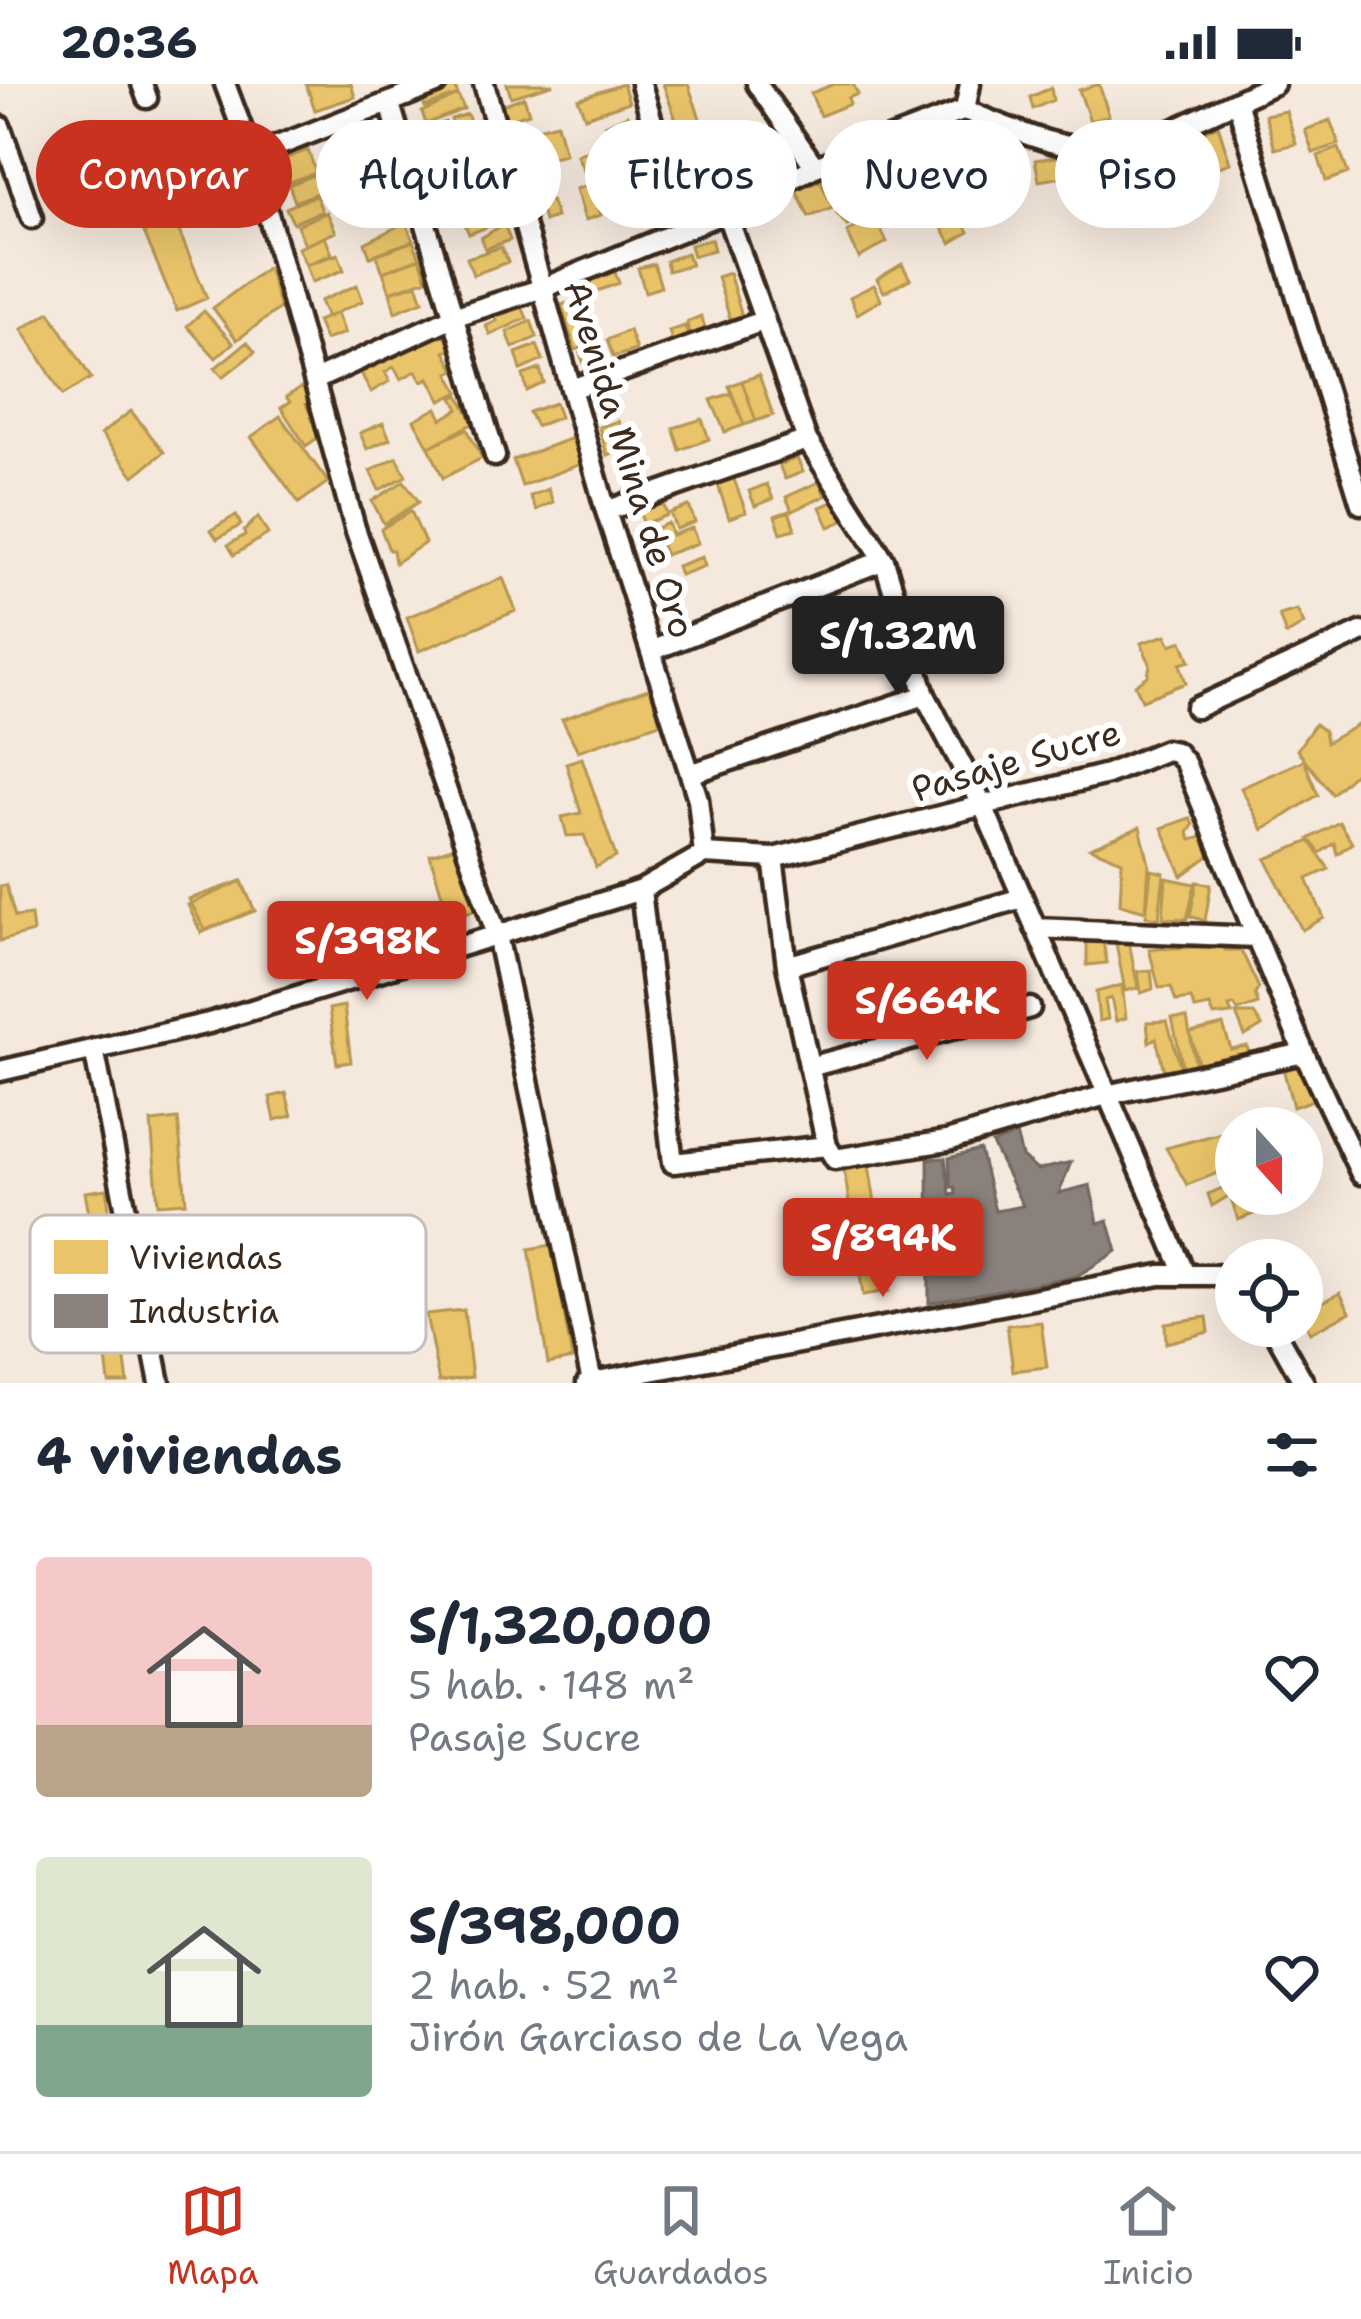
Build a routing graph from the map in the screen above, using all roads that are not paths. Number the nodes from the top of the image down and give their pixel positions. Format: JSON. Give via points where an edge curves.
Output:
{"nodes":[{"id":1,"x":225,"y":84,"type":"edge"},
{"id":2,"x":436,"y":84,"type":"edge"},
{"id":3,"x":484,"y":84,"type":"edge"},
{"id":4,"x":641,"y":84,"type":"edge"},
{"id":5,"x":757,"y":84,"type":"edge"},
{"id":6,"x":970,"y":84,"type":"edge"},
{"id":7,"x":1274,"y":84,"type":"edge"},
{"id":8,"x":1237,"y":103,"type":"junction"},
{"id":9,"x":390,"y":104,"type":"junction"},
{"id":10,"x":965,"y":110,"type":"junction"},
{"id":11,"x":238,"y":120,"type":"edge"},
{"id":12,"x":0,"y":126,"type":"edge"},
{"id":13,"x":292,"y":141,"type":"edge"},
{"id":14,"x":814,"y":167,"type":"junction"},
{"id":15,"x":797,"y":176,"type":"edge"},
{"id":16,"x":32,"y":218,"type":"dead end"},
{"id":17,"x":272,"y":228,"type":"edge"},
{"id":18,"x":689,"y":228,"type":"edge"},
{"id":19,"x":731,"y":228,"type":"edge"},
{"id":20,"x":684,"y":230,"type":"junction"},
{"id":21,"x":544,"y":288,"type":"junction"},
{"id":22,"x":453,"y":317,"type":"junction"},
{"id":23,"x":763,"y":321,"type":"junction"},
{"id":24,"x":315,"y":380,"type":"junction"},
{"id":25,"x":572,"y":389,"type":"junction"},
{"id":26,"x":807,"y":440,"type":"junction"},
{"id":27,"x":495,"y":456,"type":"dead end"},
{"id":28,"x":1361,"y":504,"type":"edge"},
{"id":29,"x":606,"y":511,"type":"junction"},
{"id":30,"x":884,"y":560,"type":"junction"},
{"id":31,"x":1361,"y":632,"type":"edge"},
{"id":32,"x":653,"y":650,"type":"junction"},
{"id":33,"x":926,"y":695,"type":"junction"},
{"id":34,"x":1196,"y":708,"type":"dead end"},
{"id":35,"x":690,"y":774,"type":"junction"},
{"id":36,"x":983,"y":806,"type":"junction"},
{"id":37,"x":704,"y":854,"type":"junction"},
{"id":38,"x":773,"y":858,"type":"junction"},
{"id":39,"x":640,"y":890,"type":"junction"},
{"id":40,"x":1022,"y":898,"type":"junction"},
{"id":41,"x":1035,"y":928,"type":"junction"},
{"id":42,"x":497,"y":935,"type":"junction"},
{"id":43,"x":1256,"y":937,"type":"junction"},
{"id":44,"x":787,"y":966,"type":"junction"},
{"id":45,"x":1030,"y":1008,"type":"dead end"},
{"id":46,"x":94,"y":1049,"type":"junction"},
{"id":47,"x":1304,"y":1053,"type":"junction"},
{"id":48,"x":809,"y":1066,"type":"junction"},
{"id":49,"x":0,"y":1071,"type":"edge"},
{"id":50,"x":1106,"y":1095,"type":"junction"},
{"id":51,"x":827,"y":1147,"type":"junction"},
{"id":52,"x":1361,"y":1174,"type":"edge"},
{"id":53,"x":127,"y":1215,"type":"edge"},
{"id":54,"x":1185,"y":1274,"type":"junction"},
{"id":55,"x":1215,"y":1275,"type":"edge"},
{"id":56,"x":1283,"y":1347,"type":"edge"},
{"id":57,"x":154,"y":1353,"type":"edge"},
{"id":58,"x":160,"y":1383,"type":"edge"},
{"id":59,"x":589,"y":1383,"type":"edge"},
{"id":60,"x":1304,"y":1383,"type":"edge"}],
"edges":[{"from":1,"to":11,"type":"street"},
{"from":2,"to":9,"type":"street"},
{"from":3,"to":21,"type":"street","name":"Avenida Mina de Oro"},
{"from":4,"to":20,"type":"street"},
{"from":5,"to":14,"type":"street"},
{"from":6,"to":10,"type":"street"},
{"from":7,"to":8,"type":"street"},
{"from":8,"to":10,"type":"street","via":[[1111,151],[1049,144]]},
{"from":8,"to":28,"type":"street"},
{"from":9,"to":13,"type":"street"},
{"from":9,"to":22,"type":"street"},
{"from":10,"to":14,"type":"street"},
{"from":12,"to":16,"type":"street"},
{"from":14,"to":15,"type":"street"},
{"from":17,"to":24,"type":"street"},
{"from":18,"to":20,"type":"street"},
{"from":19,"to":23,"type":"street"},
{"from":20,"to":21,"type":"street"},
{"from":21,"to":22,"type":"street"},
{"from":21,"to":25,"type":"street","name":"Avenida Mina de Oro"},
{"from":22,"to":24,"type":"street"},
{"from":22,"to":27,"type":"street"},
{"from":23,"to":25,"type":"street"},
{"from":23,"to":26,"type":"street"},
{"from":24,"to":42,"type":"street","via":[[355,528]]},
{"from":25,"to":29,"type":"street","name":"Avenida Mina de Oro"},
{"from":26,"to":29,"type":"street"},
{"from":26,"to":30,"type":"street"},
{"from":29,"to":32,"type":"street","name":"Avenida Mina de Oro"},
{"from":30,"to":32,"type":"street"},
{"from":30,"to":33,"type":"street"},
{"from":31,"to":34,"type":"street"},
{"from":32,"to":35,"type":"street","name":"Avenida Mina de Oro"},
{"from":33,"to":35,"type":"street"},
{"from":33,"to":36,"type":"street"},
{"from":35,"to":37,"type":"street","name":"Avenida Mina de Oro"},
{"from":36,"to":38,"type":"street","name":"Pasaje Sucre"},
{"from":36,"to":40,"type":"street"},
{"from":36,"to":43,"type":"street","name":"Pasaje Sucre","via":[[1176,752]]},
{"from":37,"to":38,"type":"street","name":"Pasaje Sucre"},
{"from":37,"to":39,"type":"street"},
{"from":38,"to":44,"type":"street"},
{"from":39,"to":42,"type":"street"},
{"from":39,"to":51,"type":"street","via":[[673,1163]]},
{"from":40,"to":41,"type":"street"},
{"from":40,"to":44,"type":"street"},
{"from":41,"to":43,"type":"street"},
{"from":41,"to":50,"type":"street"},
{"from":42,"to":46,"type":"street","via":[[209,1023]]},
{"from":42,"to":59,"type":"street"},
{"from":43,"to":47,"type":"street","name":"Pasaje Sucre"},
{"from":44,"to":48,"type":"street"},
{"from":45,"to":48,"type":"street"},
{"from":46,"to":49,"type":"street"},
{"from":46,"to":53,"type":"street"},
{"from":47,"to":50,"type":"street"},
{"from":47,"to":52,"type":"street","name":"Pasaje Sucre"},
{"from":48,"to":51,"type":"street"},
{"from":50,"to":51,"type":"street","via":[[947,1141],[835,1159]]},
{"from":50,"to":54,"type":"street"},
{"from":54,"to":55,"type":"street"},
{"from":54,"to":59,"type":"street"},
{"from":56,"to":60,"type":"street"},
{"from":57,"to":58,"type":"street"}]}
